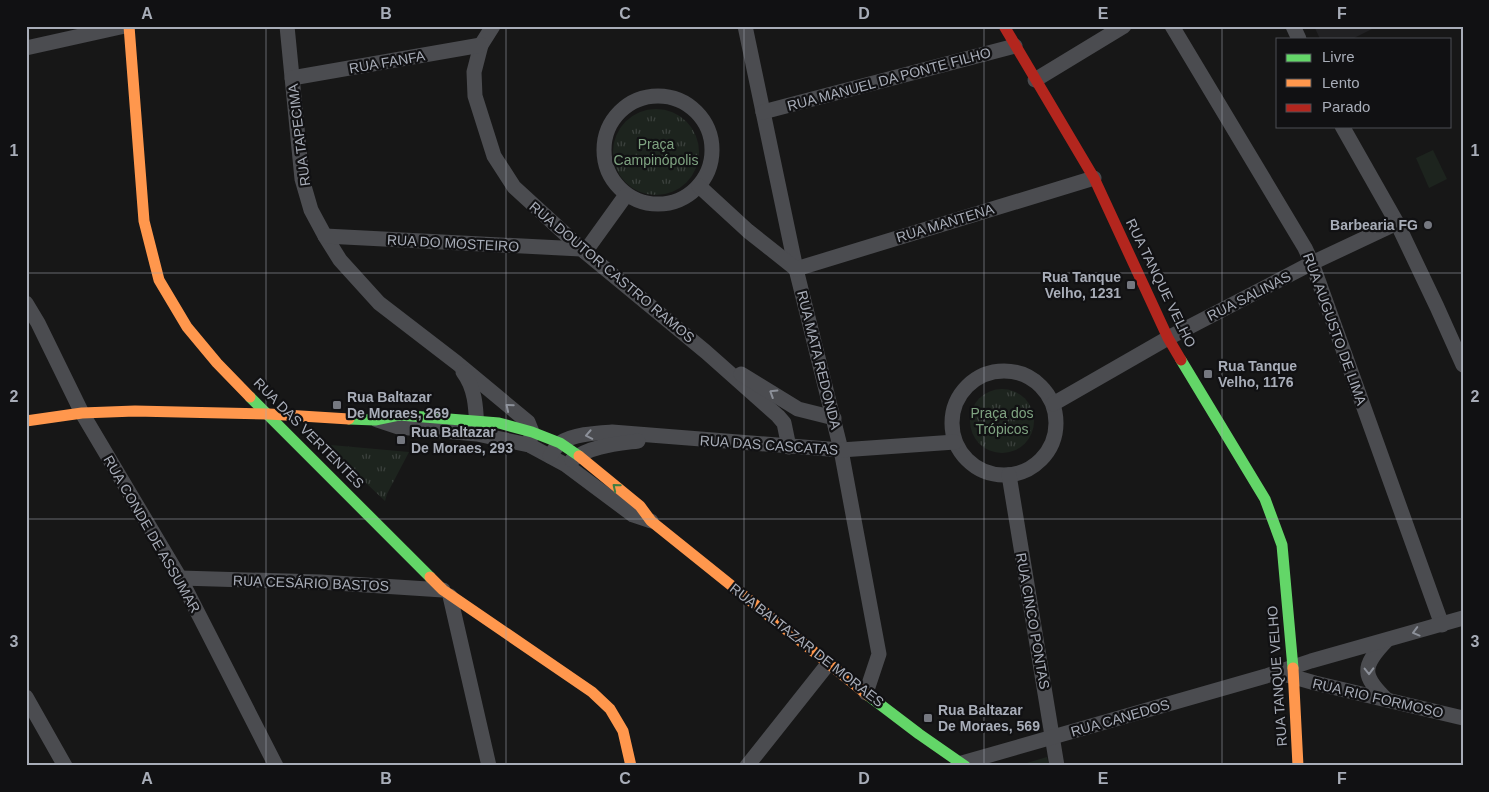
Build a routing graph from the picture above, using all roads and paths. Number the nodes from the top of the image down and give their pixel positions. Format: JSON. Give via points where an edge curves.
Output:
{"nodes":[{"id":1,"x":125,"y":26,"type":"edge"},
{"id":2,"x":129,"y":26,"type":"edge"},
{"id":3,"x":287,"y":26,"type":"edge"},
{"id":4,"x":493,"y":26,"type":"edge"},
{"id":5,"x":745,"y":26,"type":"edge"},
{"id":6,"x":1004,"y":26,"type":"edge"},
{"id":7,"x":1124,"y":26,"type":"edge"},
{"id":8,"x":1172,"y":26,"type":"edge"},
{"id":9,"x":1292,"y":26,"type":"edge"},
{"id":10,"x":1298,"y":38,"type":"edge"},
{"id":11,"x":482,"y":45,"type":"junction"},
{"id":12,"x":1015,"y":46,"type":"junction"},
{"id":13,"x":26,"y":48,"type":"edge"},
{"id":14,"x":292,"y":78,"type":"junction"},
{"id":15,"x":1035,"y":80,"type":"junction"},
{"id":16,"x":763,"y":112,"type":"junction"},
{"id":17,"x":1343,"y":128,"type":"edge"},
{"id":18,"x":1094,"y":178,"type":"junction"},
{"id":19,"x":699,"y":186,"type":"junction"},
{"id":20,"x":626,"y":195,"type":"junction"},
{"id":21,"x":1397,"y":223,"type":"junction"},
{"id":22,"x":325,"y":236,"type":"junction"},
{"id":23,"x":583,"y":251,"type":"junction"},
{"id":24,"x":1312,"y":263,"type":"junction"},
{"id":25,"x":796,"y":269,"type":"junction"},
{"id":26,"x":26,"y":303,"type":"edge"},
{"id":27,"x":1168,"y":338,"type":"junction"},
{"id":28,"x":706,"y":352,"type":"junction"},
{"id":29,"x":457,"y":363,"type":"junction"},
{"id":30,"x":1463,"y":364,"type":"edge"},
{"id":31,"x":1053,"y":404,"type":"junction"},
{"id":32,"x":798,"y":409,"type":"junction"},
{"id":33,"x":82,"y":413,"type":"junction"},
{"id":34,"x":270,"y":414,"type":"junction"},
{"id":35,"x":834,"y":418,"type":"junction"},
{"id":36,"x":375,"y":420,"type":"joint"},
{"id":37,"x":26,"y":421,"type":"edge"},
{"id":38,"x":784,"y":423,"type":"junction"},
{"id":39,"x":477,"y":427,"type":"junction"},
{"id":40,"x":672,"y":437,"type":"junction"},
{"id":41,"x":531,"y":438,"type":"junction"},
{"id":42,"x":955,"y":442,"type":"junction"},
{"id":43,"x":560,"y":444,"type":"junction"},
{"id":44,"x":789,"y":447,"type":"junction"},
{"id":45,"x":841,"y":450,"type":"junction"},
{"id":46,"x":550,"y":456,"type":"junction"},
{"id":47,"x":572,"y":460,"type":"junction"},
{"id":48,"x":1009,"y":475,"type":"junction"},
{"id":49,"x":651,"y":520,"type":"joint"},
{"id":50,"x":180,"y":578,"type":"junction"},
{"id":51,"x":447,"y":593,"type":"junction"},
{"id":52,"x":1463,"y":618,"type":"edge"},
{"id":53,"x":1442,"y":625,"type":"junction"},
{"id":54,"x":1387,"y":640,"type":"junction"},
{"id":55,"x":828,"y":664,"type":"junction"},
{"id":56,"x":1293,"y":672,"type":"junction"},
{"id":57,"x":866,"y":693,"type":"junction"},
{"id":58,"x":26,"y":697,"type":"edge"},
{"id":59,"x":1388,"y":701,"type":"junction"},
{"id":60,"x":1463,"y":718,"type":"edge"},
{"id":61,"x":1052,"y":738,"type":"junction"},
{"id":62,"x":964,"y":764,"type":"edge"},
{"id":63,"x":65,"y":766,"type":"edge"},
{"id":64,"x":276,"y":766,"type":"edge"},
{"id":65,"x":489,"y":766,"type":"edge"},
{"id":66,"x":631,"y":766,"type":"edge"},
{"id":67,"x":747,"y":766,"type":"edge"},
{"id":68,"x":1057,"y":766,"type":"edge"},
{"id":69,"x":1298,"y":766,"type":"edge"}],
"edges":[{"from":1,"to":13,"type":"street"},
{"from":2,"to":34,"type":"street","name":"RUA DAS VERTENTES","via":[[144,221],[159,280],[186,327],[217,363]]},
{"from":3,"to":14,"type":"street","name":"RUA TAPECIMA"},
{"from":4,"to":11,"type":"street","name":"RUA DOUTOR CASTRO RAMOS"},
{"from":5,"to":16,"type":"street","name":"RUA MATA REDONDA"},
{"from":6,"to":12,"type":"street","name":"RUA TANQUE VELHO"},
{"from":7,"to":15,"type":"street"},
{"from":8,"to":24,"type":"street","name":"RUA AUGUSTO DE LIMA"},
{"from":9,"to":10,"type":"street"},
{"from":11,"to":14,"type":"street","name":"RUA FANFA"},
{"from":11,"to":23,"type":"street","name":"RUA DOUTOR CASTRO RAMOS","via":[[474,72],[475,96],[494,156],[514,187]]},
{"from":12,"to":15,"type":"street","name":"RUA TANQUE VELHO"},
{"from":12,"to":16,"type":"street","name":"RUA MANUEL DA PONTE FILHO"},
{"from":14,"to":22,"type":"street","name":"RUA TAPECIMA","via":[[302,179],[311,210]]},
{"from":15,"to":18,"type":"street","name":"RUA TANQUE VELHO"},
{"from":16,"to":25,"type":"street","name":"RUA MATA REDONDA"},
{"from":17,"to":21,"type":"street"},
{"from":18,"to":25,"type":"street","name":"RUA MANTENA"},
{"from":18,"to":27,"type":"street","name":"RUA TANQUE VELHO"},
{"from":19,"to":20,"type":"street","via":[[686,197],[656,205]]},
{"from":19,"to":20,"type":"street","via":[[708,172],[712,154],[711,137],[705,121],[693,107],[678,98],[661,95],[643,97],[628,104],[615,116],[606,132],[603,149],[606,166]]},
{"from":19,"to":25,"type":"street"},
{"from":20,"to":23,"type":"street"},
{"from":21,"to":24,"type":"street","name":"RUA SALINAS"},
{"from":21,"to":30,"type":"street"},
{"from":22,"to":23,"type":"street","name":"RUA DO MOSTEIRO"},
{"from":22,"to":29,"type":"street","name":"RUA TAPECIMA","via":[[340,260],[379,303]]},
{"from":23,"to":28,"type":"street","name":"RUA DOUTOR CASTRO RAMOS"},
{"from":24,"to":27,"type":"street","name":"RUA SALINAS"},
{"from":24,"to":53,"type":"street","name":"RUA AUGUSTO DE LIMA"},
{"from":25,"to":35,"type":"street","name":"RUA MATA REDONDA"},
{"from":26,"to":33,"type":"street","name":"RUA CONDE DE ASSUMAR"},
{"from":27,"to":31,"type":"street","name":"RUA SALINAS"},
{"from":27,"to":56,"type":"street","name":"RUA TANQUE VELHO","via":[[1265,499],[1279,533]]},
{"from":32,"to":28,"type":"street","name":"RUA DOUTOR CASTRO RAMOS","one_way":true},
{"from":28,"to":38,"type":"street","name":"RUA DOUTOR CASTRO RAMOS"},
{"from":29,"to":39,"type":"street","name":"RUA TAPECIMA","via":[[474,394]]},
{"from":41,"to":29,"type":"street","name":"RUA TAPECIMA","one_way":true,"via":[[528,422]]},
{"from":31,"to":42,"type":"street","via":[[1044,388],[1030,377],[1012,371],[994,371],[977,378],[964,390],[955,406],[952,424]]},
{"from":31,"to":48,"type":"street","via":[[1057,420],[1048,452],[1037,464]]},
{"from":32,"to":35,"type":"street","name":"RUA DOUTOR CASTRO RAMOS"},
{"from":32,"to":38,"type":"street","via":[[790,413]]},
{"from":33,"to":34,"type":"street","name":"RUA BALTAZAR DE MORAES"},
{"from":33,"to":37,"type":"street","name":"RUA BALTAZAR DE MORAES"},
{"from":33,"to":50,"type":"street","name":"RUA CONDE DE ASSUMAR"},
{"from":34,"to":36,"type":"street","name":"RUA BALTAZAR DE MORAES"},
{"from":34,"to":51,"type":"street","name":"RUA DAS VERTENTES"},
{"from":35,"to":45,"type":"street","name":"RUA MATA REDONDA"},
{"from":36,"to":39,"type":"street","name":"RUA BALTAZAR DE MORAES","via":[[401,427]]},
{"from":38,"to":44,"type":"street"},
{"from":39,"to":41,"type":"street","name":"RUA BALTAZAR DE MORAES"},
{"from":40,"to":43,"type":"street","name":"RUA DAS CASCATAS","one_way":true,"via":[[612,432]]},
{"from":40,"to":44,"type":"street","name":"RUA DAS CASCATAS"},
{"from":40,"to":47,"type":"street","name":"RUA DAS CASCATAS","via":[[602,447]]},
{"from":41,"to":43,"type":"street","name":"RUA BALTAZAR DE MORAES"},
{"from":41,"to":46,"type":"street","name":"RUA BALTAZAR DE MORAES"},
{"from":42,"to":45,"type":"street","name":"RUA DAS CASCATAS"},
{"from":42,"to":48,"type":"street","via":[[976,467],[991,474]]},
{"from":43,"to":46,"type":"street"},
{"from":43,"to":47,"type":"street","name":"RUA BALTAZAR DE MORAES"},
{"from":44,"to":45,"type":"street","name":"RUA DAS CASCATAS"},
{"from":45,"to":57,"type":"street","name":"RUA MATA REDONDA","via":[[879,654]]},
{"from":46,"to":47,"type":"street","name":"RUA BALTAZAR DE MORAES"},
{"from":47,"to":49,"type":"street","name":"RUA BALTAZAR DE MORAES","via":[[634,515]]},
{"from":48,"to":61,"type":"street","name":"RUA CINCO PONTAS"},
{"from":49,"to":55,"type":"street","name":"RUA BALTAZAR DE MORAES"},
{"from":50,"to":51,"type":"street","name":"RUA CESÁRIO BASTOS","via":[[320,582]]},
{"from":50,"to":64,"type":"street","name":"RUA CONDE DE ASSUMAR"},
{"from":51,"to":65,"type":"street"},
{"from":51,"to":66,"type":"street","name":"RUA DAS VERTENTES","via":[[592,692],[610,709],[623,732]]},
{"from":52,"to":53,"type":"street","name":"RUA CANEDOS"},
{"from":53,"to":54,"type":"street","name":"RUA CANEDOS","one_way":true},
{"from":54,"to":56,"type":"street","name":"RUA CANEDOS"},
{"from":54,"to":59,"type":"street","one_way":true,"via":[[1373,654],[1368,676]]},
{"from":55,"to":57,"type":"street","name":"RUA BALTAZAR DE MORAES"},
{"from":55,"to":67,"type":"street"},
{"from":56,"to":59,"type":"street","name":"RUA RIO FORMOSO"},
{"from":56,"to":61,"type":"street","name":"RUA CANEDOS","via":[[1278,672]]},
{"from":56,"to":69,"type":"street","name":"RUA TANQUE VELHO"},
{"from":57,"to":62,"type":"street","name":"RUA BALTAZAR DE MORAES"},
{"from":58,"to":63,"type":"street"},
{"from":59,"to":60,"type":"street","name":"RUA RIO FORMOSO"},
{"from":61,"to":62,"type":"street","name":"RUA CANEDOS"},
{"from":61,"to":68,"type":"street","name":"RUA CINCO PONTAS"}]}
